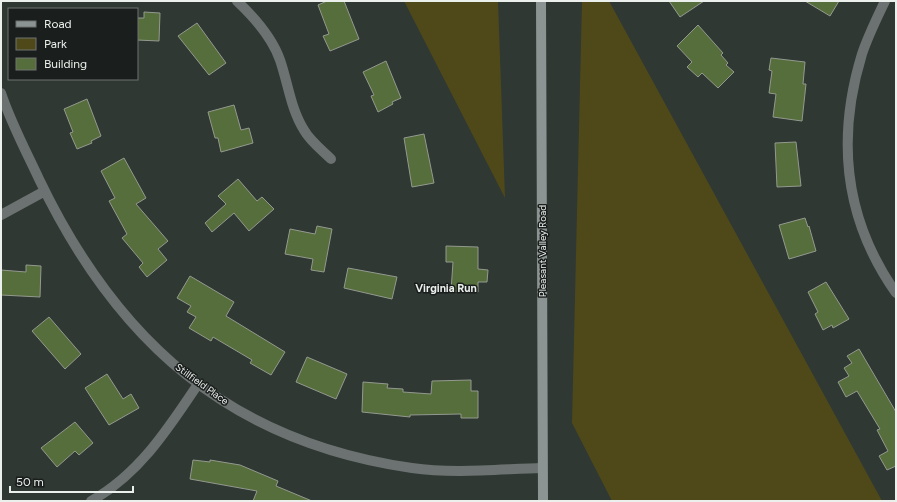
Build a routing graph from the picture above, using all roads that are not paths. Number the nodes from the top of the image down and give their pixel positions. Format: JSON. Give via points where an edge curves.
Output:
{"nodes":[{"id":1,"x":237,"y":1,"type":"edge"},
{"id":2,"x":541,"y":1,"type":"edge"},
{"id":3,"x":885,"y":1,"type":"edge"},
{"id":4,"x":1,"y":93,"type":"edge"},
{"id":5,"x":331,"y":159,"type":"dead end"},
{"id":6,"x":45,"y":191,"type":"junction"},
{"id":7,"x":1,"y":215,"type":"edge"},
{"id":8,"x":896,"y":293,"type":"edge"},
{"id":9,"x":198,"y":384,"type":"junction"},
{"id":10,"x":542,"y":468,"type":"junction"},
{"id":11,"x":92,"y":501,"type":"edge"},
{"id":12,"x":543,"y":501,"type":"edge"}],
"edges":[{"from":1,"to":5,"type":"street","via":[[271,41],[304,131]]},
{"from":2,"to":10,"type":"main road","name":"Pleasant Valley Road"},
{"from":3,"to":8,"type":"street","via":[[862,53],[852,93],[846,155],[860,225],[871,252]]},
{"from":4,"to":6,"type":"street","name":"Stillfield Place"},
{"from":6,"to":7,"type":"street"},
{"from":6,"to":9,"type":"street","name":"Stillfield Place","via":[[58,218],[112,301],[153,346]]},
{"from":9,"to":10,"type":"street","name":"Stillfield Place","via":[[267,425],[327,449],[361,458],[414,468]]},
{"from":9,"to":11,"type":"street","via":[[144,459],[125,478]]},
{"from":10,"to":12,"type":"main road","name":"Pleasant Valley Road"}]}
